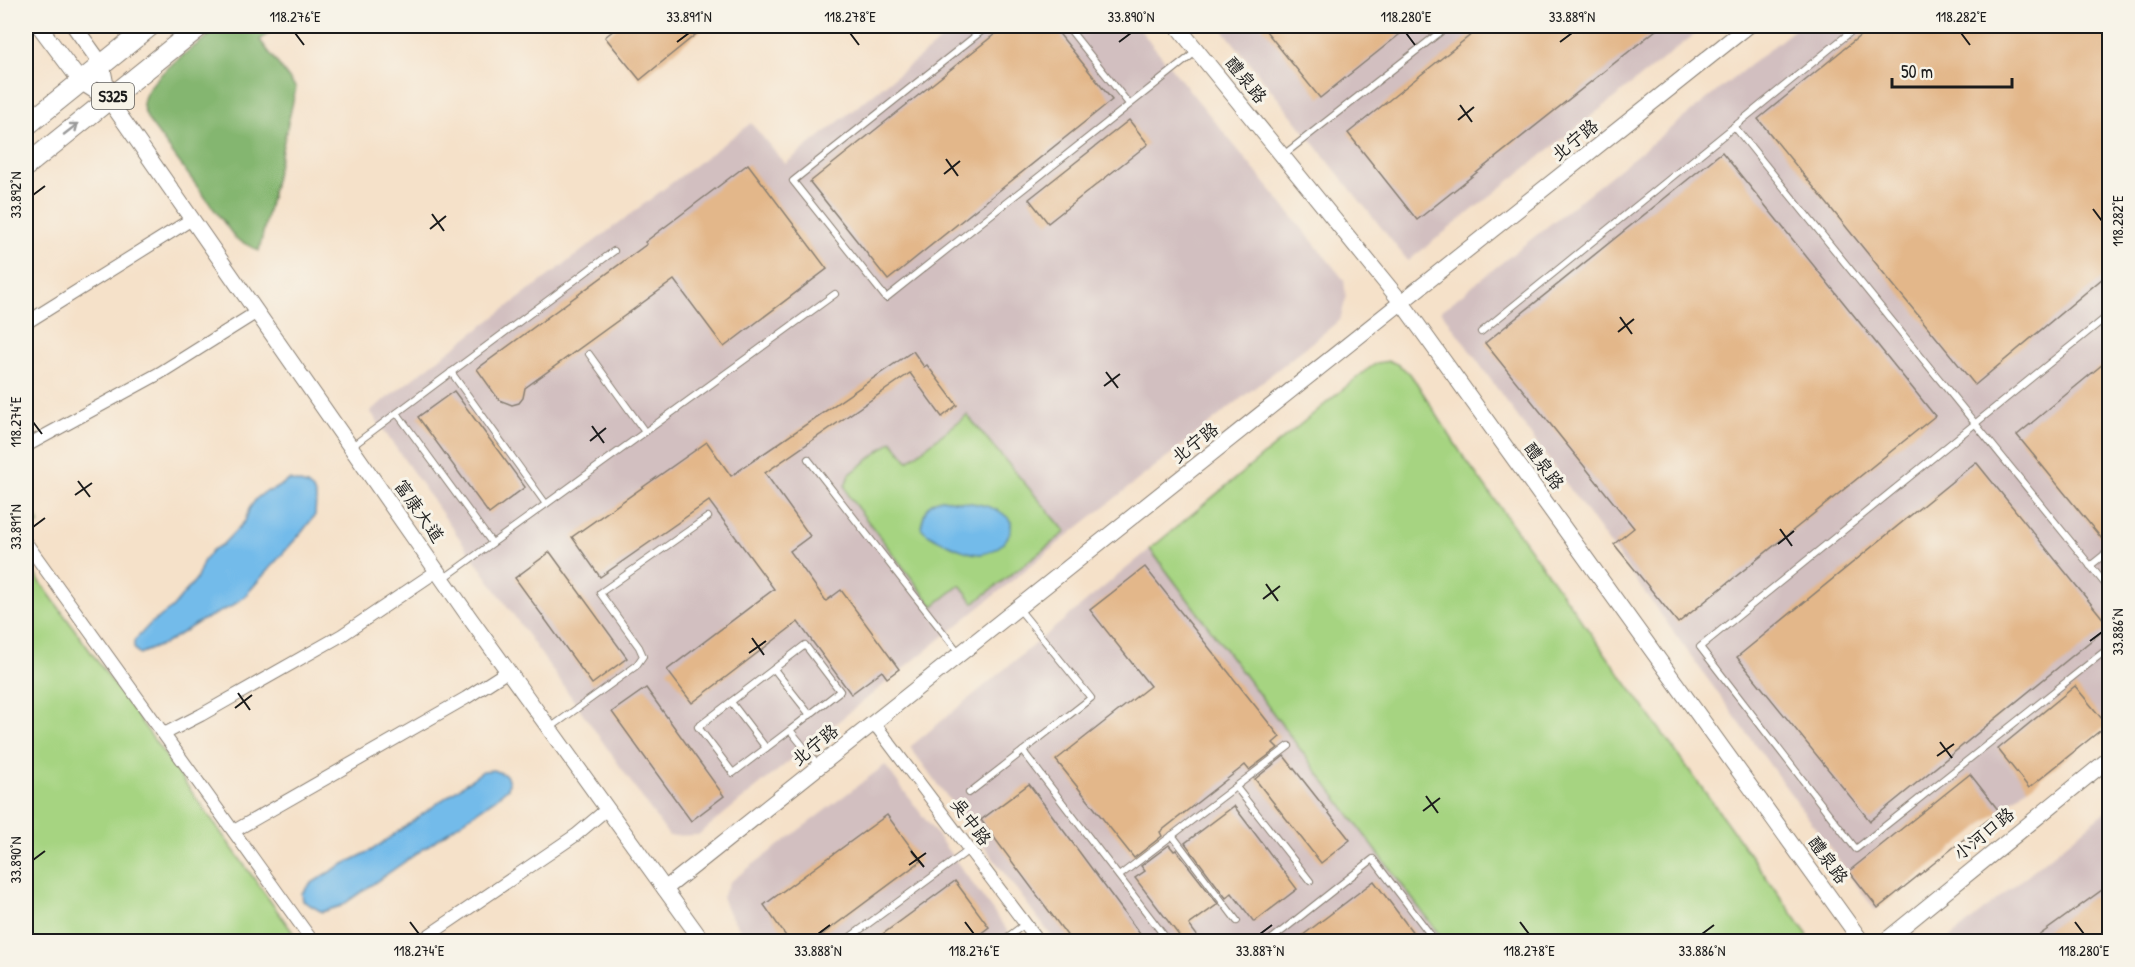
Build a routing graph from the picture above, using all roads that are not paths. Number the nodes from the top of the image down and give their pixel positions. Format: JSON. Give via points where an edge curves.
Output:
{"nodes":[{"id":1,"x":39,"y":26,"type":"edge"},
{"id":2,"x":74,"y":26,"type":"edge"},
{"id":3,"x":150,"y":26,"type":"edge"},
{"id":4,"x":200,"y":26,"type":"edge"},
{"id":5,"x":988,"y":26,"type":"edge"},
{"id":6,"x":1067,"y":26,"type":"edge"},
{"id":7,"x":1177,"y":26,"type":"edge"},
{"id":8,"x":1448,"y":26,"type":"edge"},
{"id":9,"x":1748,"y":26,"type":"edge"},
{"id":10,"x":1858,"y":26,"type":"edge"},
{"id":11,"x":1198,"y":51,"type":"junction"},
{"id":12,"x":102,"y":65,"type":"junction"},
{"id":13,"x":81,"y":82,"type":"junction"},
{"id":14,"x":109,"y":100,"type":"junction"},
{"id":15,"x":1129,"y":104,"type":"junction"},
{"id":16,"x":26,"y":126,"type":"edge"},
{"id":17,"x":1734,"y":126,"type":"junction"},
{"id":18,"x":1282,"y":156,"type":"junction"},
{"id":19,"x":26,"y":166,"type":"edge"},
{"id":20,"x":192,"y":219,"type":"junction"},
{"id":21,"x":614,"y":251,"type":"dead end"},
{"id":22,"x":835,"y":294,"type":"dead end"},
{"id":23,"x":1402,"y":303,"type":"junction"},
{"id":24,"x":256,"y":312,"type":"junction"},
{"id":25,"x":2109,"y":314,"type":"edge"},
{"id":26,"x":26,"y":323,"type":"edge"},
{"id":27,"x":1480,"y":332,"type":"dead end"},
{"id":28,"x":589,"y":354,"type":"dead end"},
{"id":29,"x":451,"y":372,"type":"junction"},
{"id":30,"x":397,"y":413,"type":"junction"},
{"id":31,"x":1975,"y":423,"type":"junction"},
{"id":32,"x":645,"y":432,"type":"junction"},
{"id":33,"x":26,"y":446,"type":"edge"},
{"id":34,"x":351,"y":447,"type":"junction"},
{"id":35,"x":808,"y":459,"type":"dead end"},
{"id":36,"x":546,"y":504,"type":"junction"},
{"id":37,"x":708,"y":517,"type":"dead end"},
{"id":38,"x":492,"y":543,"type":"junction"},
{"id":39,"x":27,"y":544,"type":"dead end"},
{"id":40,"x":2109,"y":550,"type":"edge"},
{"id":41,"x":2090,"y":566,"type":"junction"},
{"id":42,"x":440,"y":575,"type":"junction"},
{"id":43,"x":2109,"y":590,"type":"edge"},
{"id":44,"x":1019,"y":608,"type":"junction"},
{"id":45,"x":2109,"y":647,"type":"edge"},
{"id":46,"x":961,"y":655,"type":"junction"},
{"id":47,"x":774,"y":669,"type":"junction"},
{"id":48,"x":508,"y":671,"type":"junction"},
{"id":49,"x":731,"y":702,"type":"junction"},
{"id":50,"x":810,"y":715,"type":"junction"},
{"id":51,"x":874,"y":723,"type":"junction"},
{"id":52,"x":549,"y":728,"type":"junction"},
{"id":53,"x":790,"y":730,"type":"junction"},
{"id":54,"x":164,"y":734,"type":"junction"},
{"id":55,"x":1289,"y":747,"type":"dead end"},
{"id":56,"x":766,"y":748,"type":"junction"},
{"id":57,"x":1023,"y":751,"type":"junction"},
{"id":58,"x":2109,"y":758,"type":"edge"},
{"id":59,"x":819,"y":767,"type":"junction"},
{"id":60,"x":1236,"y":787,"type":"junction"},
{"id":61,"x":969,"y":793,"type":"dead end"},
{"id":62,"x":607,"y":809,"type":"junction"},
{"id":63,"x":234,"y":831,"type":"junction"},
{"id":64,"x":1172,"y":836,"type":"junction"},
{"id":65,"x":970,"y":850,"type":"junction"},
{"id":66,"x":1119,"y":876,"type":"junction"},
{"id":67,"x":1310,"y":881,"type":"dead end"},
{"id":68,"x":665,"y":889,"type":"junction"},
{"id":69,"x":1236,"y":921,"type":"dead end"},
{"id":70,"x":1025,"y":924,"type":"junction"},
{"id":71,"x":846,"y":940,"type":"edge"},
{"id":72,"x":313,"y":942,"type":"edge"},
{"id":73,"x":418,"y":942,"type":"edge"},
{"id":74,"x":703,"y":942,"type":"edge"},
{"id":75,"x":1001,"y":942,"type":"edge"},
{"id":76,"x":1039,"y":942,"type":"edge"},
{"id":77,"x":1169,"y":942,"type":"edge"},
{"id":78,"x":1268,"y":942,"type":"edge"},
{"id":79,"x":1436,"y":942,"type":"edge"},
{"id":80,"x":1862,"y":942,"type":"edge"},
{"id":81,"x":1884,"y":942,"type":"edge"}],
"edges":[{"from":1,"to":13,"type":"street","name":"富康大道"},
{"from":2,"to":12,"type":"street","name":"富康大道"},
{"from":3,"to":12,"type":"main road","number":"S325"},
{"from":4,"to":14,"type":"main road","number":"S325"},
{"from":5,"to":15,"type":"lane","via":[[793,181],[886,298]]},
{"from":6,"to":15,"type":"lane"},
{"from":7,"to":11,"type":"street","name":"醴泉路"},
{"from":8,"to":18,"type":"lane"},
{"from":9,"to":23,"type":"street","name":"北宁路"},
{"from":10,"to":17,"type":"lane"},
{"from":11,"to":15,"type":"lane"},
{"from":11,"to":18,"type":"street","name":"醴泉路"},
{"from":12,"to":13,"type":"main road","number":"S325"},
{"from":12,"to":14,"type":"street","name":"富康大道"},
{"from":13,"to":14,"type":"street","name":"富康大道"},
{"from":13,"to":16,"type":"main road","number":"S325"},
{"from":19,"to":14,"type":"main road","number":"S325","one_way":true},
{"from":14,"to":20,"type":"street","name":"富康大道"},
{"from":17,"to":27,"type":"lane"},
{"from":17,"to":31,"type":"lane"},
{"from":18,"to":23,"type":"street","name":"醴泉路"},
{"from":20,"to":24,"type":"street","name":"富康大道"},
{"from":20,"to":26,"type":"street"},
{"from":21,"to":29,"type":"lane"},
{"from":22,"to":32,"type":"lane"},
{"from":23,"to":44,"type":"street","name":"北宁路"},
{"from":23,"to":80,"type":"street","name":"醴泉路"},
{"from":24,"to":33,"type":"street","via":[[160,373]]},
{"from":24,"to":34,"type":"street","name":"富康大道"},
{"from":25,"to":31,"type":"lane"},
{"from":28,"to":32,"type":"lane"},
{"from":29,"to":30,"type":"lane"},
{"from":29,"to":36,"type":"lane"},
{"from":30,"to":34,"type":"lane"},
{"from":30,"to":38,"type":"lane"},
{"from":31,"to":41,"type":"lane"},
{"from":31,"to":45,"type":"lane","via":[[1700,646],[1856,849]]},
{"from":32,"to":36,"type":"lane"},
{"from":34,"to":42,"type":"street","name":"富康大道"},
{"from":35,"to":46,"type":"lane"},
{"from":36,"to":38,"type":"lane"},
{"from":37,"to":52,"type":"lane","via":[[600,593],[643,656],[636,666]]},
{"from":38,"to":42,"type":"lane"},
{"from":39,"to":54,"type":"street"},
{"from":40,"to":41,"type":"lane"},
{"from":41,"to":43,"type":"lane"},
{"from":42,"to":48,"type":"street","name":"富康大道"},
{"from":42,"to":54,"type":"street","via":[[342,635]]},
{"from":44,"to":46,"type":"street","name":"北宁路"},
{"from":44,"to":57,"type":"lane","via":[[1091,698]]},
{"from":46,"to":51,"type":"street","name":"北宁路"},
{"from":47,"to":49,"type":"lane"},
{"from":47,"to":50,"type":"lane"},
{"from":47,"to":50,"type":"lane","via":[[805,645],[840,691]]},
{"from":48,"to":52,"type":"street","name":"富康大道"},
{"from":48,"to":63,"type":"street"},
{"from":49,"to":56,"type":"lane"},
{"from":49,"to":56,"type":"lane","via":[[698,727],[733,773]]},
{"from":50,"to":53,"type":"lane"},
{"from":51,"to":59,"type":"street","name":"北宁路"},
{"from":51,"to":65,"type":"street","name":"吴中路"},
{"from":52,"to":62,"type":"street","name":"富康大道"},
{"from":53,"to":56,"type":"lane"},
{"from":53,"to":59,"type":"lane"},
{"from":54,"to":63,"type":"street"},
{"from":55,"to":60,"type":"lane"},
{"from":57,"to":61,"type":"lane"},
{"from":57,"to":66,"type":"lane"},
{"from":58,"to":81,"type":"street","name":"小河口路"},
{"from":59,"to":68,"type":"street","name":"北宁路"},
{"from":60,"to":64,"type":"lane"},
{"from":60,"to":67,"type":"lane"},
{"from":62,"to":68,"type":"street","name":"富康大道"},
{"from":62,"to":73,"type":"street","via":[[576,835]]},
{"from":63,"to":72,"type":"street"},
{"from":64,"to":66,"type":"lane"},
{"from":64,"to":69,"type":"lane"},
{"from":65,"to":70,"type":"street","name":"吴中路"},
{"from":65,"to":71,"type":"lane"},
{"from":66,"to":77,"type":"lane"},
{"from":68,"to":74,"type":"street","name":"富康大道"},
{"from":70,"to":75,"type":"lane"},
{"from":70,"to":76,"type":"street","name":"吴中路"},
{"from":78,"to":79,"type":"lane","via":[[1373,859]]}]}
